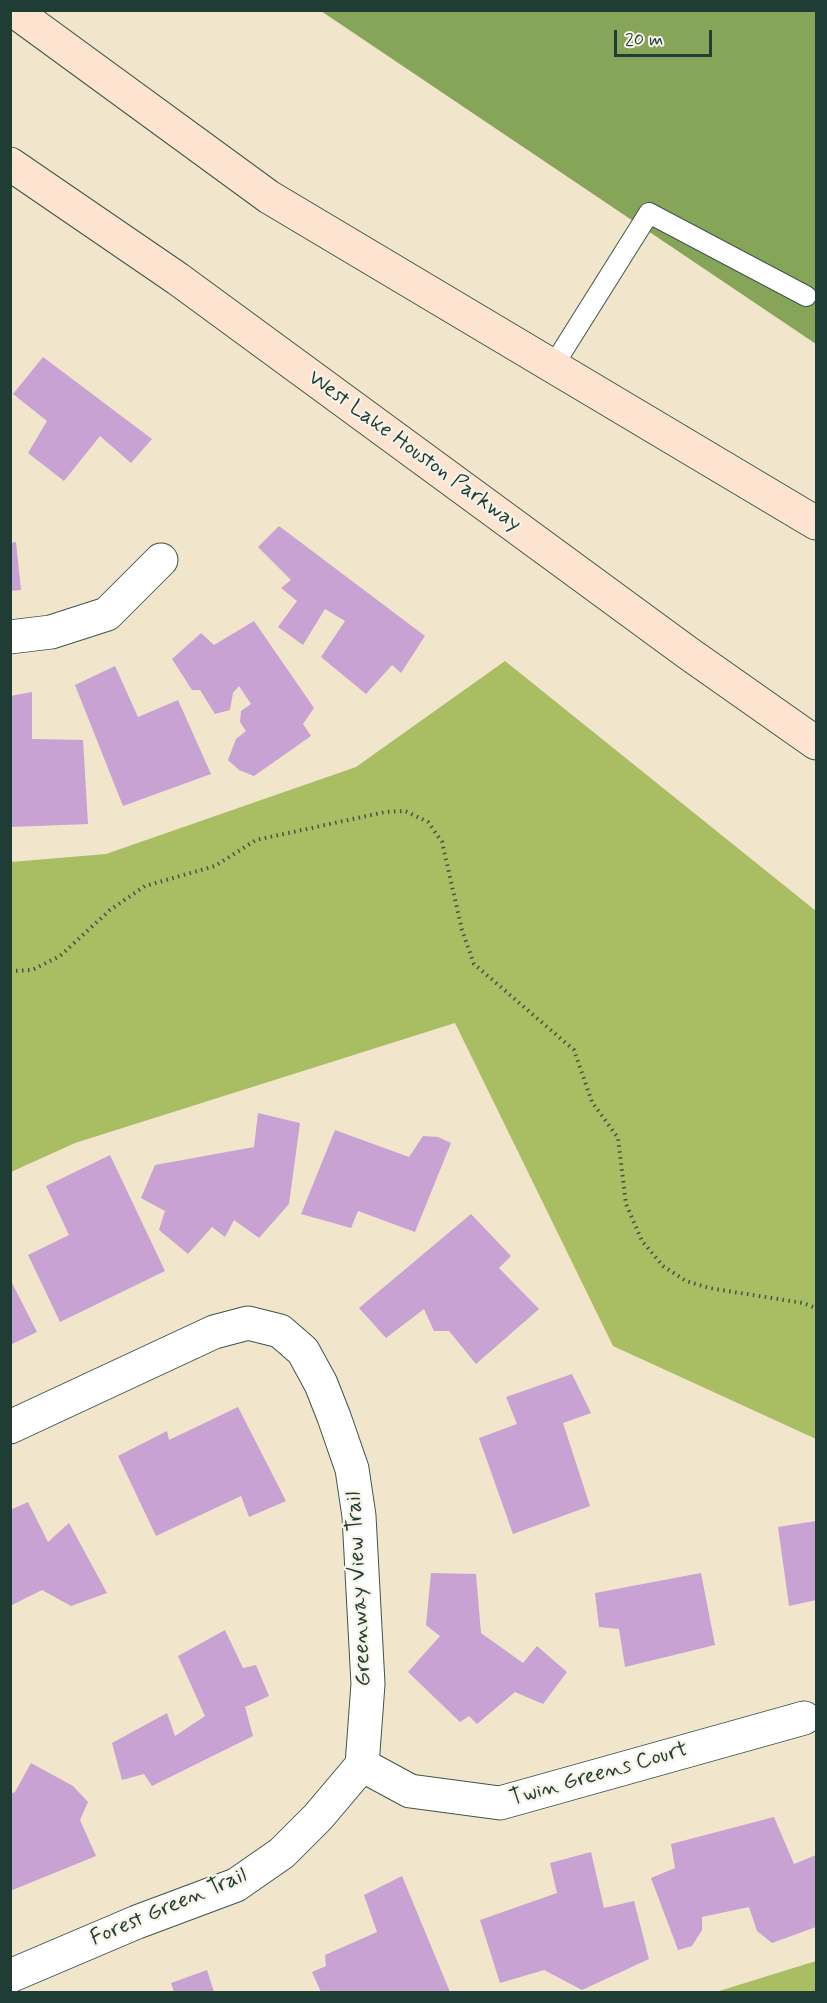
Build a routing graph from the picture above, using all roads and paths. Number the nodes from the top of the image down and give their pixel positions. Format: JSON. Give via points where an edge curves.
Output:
{"nodes":[{"id":1,"x":13,"y":10,"type":"edge"},
{"id":2,"x":10,"y":164,"type":"edge"},
{"id":3,"x":806,"y":296,"type":"dead end"},
{"id":4,"x":553,"y":366,"type":"junction"},
{"id":5,"x":816,"y":523,"type":"edge"},
{"id":6,"x":161,"y":560,"type":"dead end"},
{"id":7,"x":10,"y":637,"type":"edge"},
{"id":8,"x":816,"y":743,"type":"edge"},
{"id":9,"x":10,"y":970,"type":"edge"},
{"id":10,"x":816,"y":1308,"type":"edge"},
{"id":11,"x":10,"y":1427,"type":"edge"},
{"id":12,"x":804,"y":1718,"type":"dead end"},
{"id":13,"x":362,"y":1765,"type":"junction"},
{"id":14,"x":10,"y":1976,"type":"edge"}],
"edges":[{"from":1,"to":4,"type":"main road","via":[[269,197]]},
{"from":2,"to":8,"type":"main road","name":"West Lake Houston Parkway","via":[[178,279]]},
{"from":3,"to":4,"type":"lane","via":[[649,213]]},
{"from":4,"to":5,"type":"main road"},
{"from":6,"to":7,"type":"street","via":[[107,614],[51,632]]},
{"from":9,"to":10,"type":"path","via":[[32,970],[60,956],[110,910],[145,885],[215,866],[256,840],[405,811],[428,822],[442,842],[474,964],[574,1050],[592,1102],[618,1138],[626,1204],[642,1241],[663,1266],[686,1281]]},
{"from":11,"to":13,"type":"street","name":"Greenway View Trail","via":[[214,1332],[248,1323],[280,1331],[303,1351],[321,1384],[352,1469],[359,1516],[368,1684]]},
{"from":12,"to":13,"type":"street","name":"Twin Greens Court","via":[[500,1803],[410,1791]]},
{"from":13,"to":14,"type":"street","name":"Forest Green Trail","via":[[282,1853],[236,1885]]}]}
